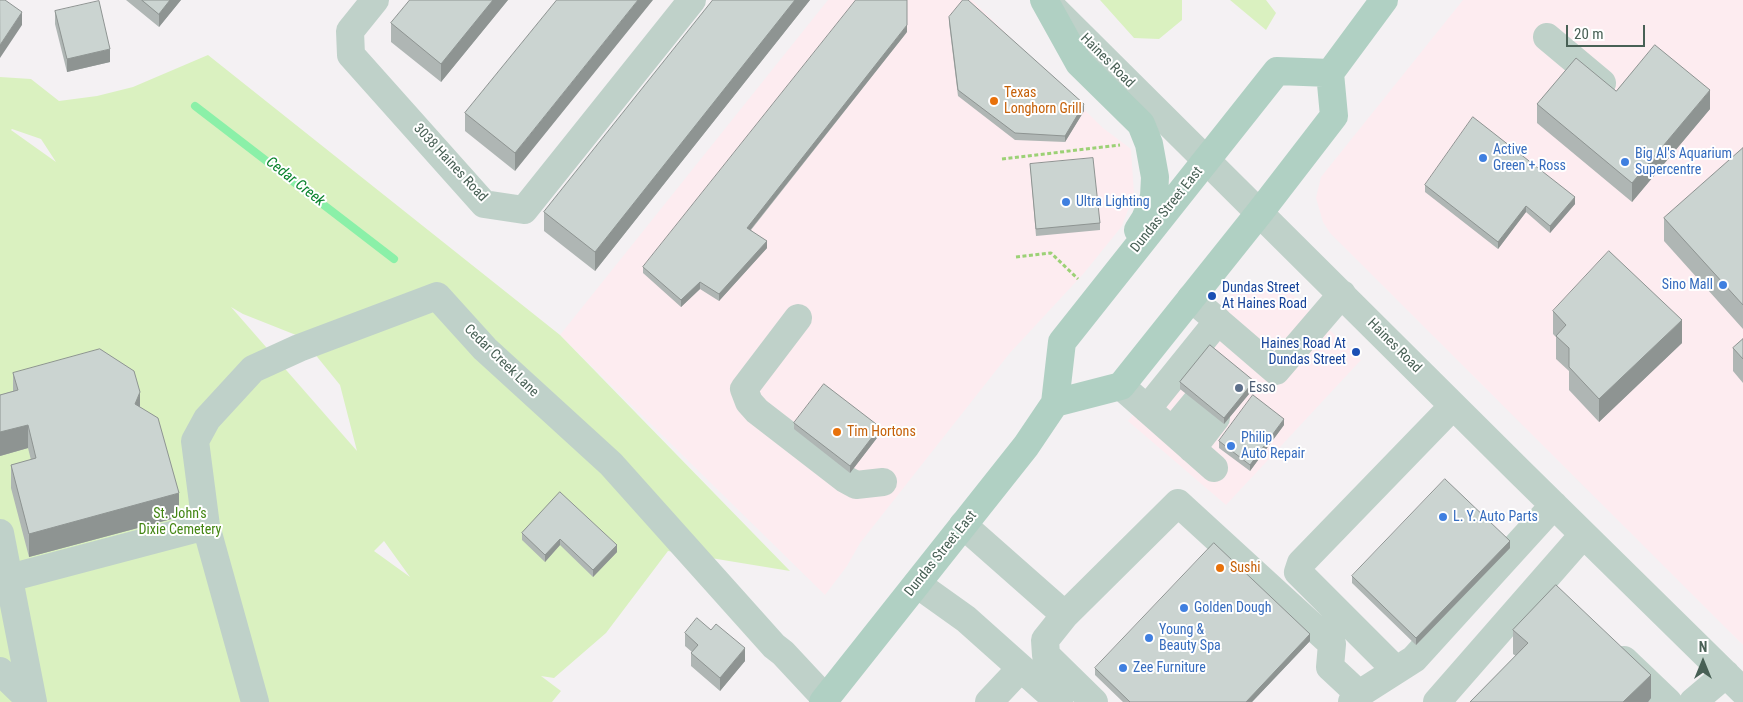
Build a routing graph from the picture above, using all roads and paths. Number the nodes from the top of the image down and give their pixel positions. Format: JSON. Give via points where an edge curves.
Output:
{"nodes":[{"id":1,"x":375,"y":0,"type":"edge"},
{"id":2,"x":692,"y":0,"type":"edge"},
{"id":3,"x":1045,"y":0,"type":"edge"},
{"id":4,"x":1384,"y":0,"type":"edge"},
{"id":5,"x":1547,"y":37,"type":"dead end"},
{"id":6,"x":1330,"y":73,"type":"junction"},
{"id":7,"x":1602,"y":83,"type":"edge"},
{"id":8,"x":1129,"y":144,"type":"dead end"},
{"id":9,"x":1002,"y":159,"type":"dead end"},
{"id":10,"x":1207,"y":160,"type":"junction"},
{"id":11,"x":1260,"y":212,"type":"junction"},
{"id":12,"x":1016,"y":257,"type":"dead end"},
{"id":13,"x":1113,"y":277,"type":"junction"},
{"id":14,"x":1080,"y":282,"type":"dead end"},
{"id":15,"x":1342,"y":294,"type":"junction"},
{"id":16,"x":1192,"y":298,"type":"junction"},
{"id":17,"x":798,"y":318,"type":"dead end"},
{"id":18,"x":1218,"y":321,"type":"junction"},
{"id":19,"x":1243,"y":343,"type":"junction"},
{"id":20,"x":1264,"y":360,"type":"junction"},
{"id":21,"x":1121,"y":386,"type":"junction"},
{"id":22,"x":1056,"y":403,"type":"junction"},
{"id":23,"x":1453,"y":406,"type":"junction"},
{"id":24,"x":1146,"y":409,"type":"junction"},
{"id":25,"x":1206,"y":410,"type":"edge"},
{"id":26,"x":1182,"y":440,"type":"junction"},
{"id":27,"x":1214,"y":468,"type":"dead end"},
{"id":28,"x":883,"y":482,"type":"dead end"},
{"id":29,"x":1554,"y":505,"type":"junction"},
{"id":30,"x":963,"y":525,"type":"junction"},
{"id":31,"x":206,"y":526,"type":"junction"},
{"id":32,"x":0,"y":533,"type":"edge"},
{"id":33,"x":1583,"y":534,"type":"junction"},
{"id":34,"x":9,"y":578,"type":"junction"},
{"id":35,"x":1542,"y":581,"type":"junction"},
{"id":36,"x":917,"y":584,"type":"junction"},
{"id":37,"x":1563,"y":602,"type":"edge"},
{"id":38,"x":1065,"y":615,"type":"junction"},
{"id":39,"x":1605,"y":642,"type":"edge"},
{"id":40,"x":1021,"y":668,"type":"junction"},
{"id":41,"x":1396,"y":670,"type":"junction"},
{"id":42,"x":0,"y":671,"type":"edge"},
{"id":43,"x":1735,"y":683,"type":"edge"},
{"id":44,"x":1355,"y":698,"type":"edge"},
{"id":45,"x":824,"y":700,"type":"edge"},
{"id":46,"x":32,"y":702,"type":"edge"},
{"id":47,"x":255,"y":702,"type":"edge"},
{"id":48,"x":989,"y":702,"type":"edge"},
{"id":49,"x":1059,"y":702,"type":"edge"},
{"id":50,"x":1094,"y":702,"type":"edge"},
{"id":51,"x":1436,"y":702,"type":"edge"},
{"id":52,"x":1668,"y":702,"type":"edge"},
{"id":53,"x":1693,"y":702,"type":"edge"}],
"edges":[{"from":1,"to":2,"type":"street","name":"3038 Haines Road","via":[[350,31],[351,55],[484,204],[524,210]]},
{"from":3,"to":10,"type":"street","name":"Haines Road"},
{"from":3,"to":13,"type":"main road","via":[[1079,63],[1141,124],[1149,144],[1156,177],[1154,197],[1145,219],[1114,263]]},
{"from":4,"to":6,"type":"main road"},
{"from":5,"to":7,"type":"street"},
{"from":6,"to":10,"type":"main road","name":"Dundas Street East","via":[[1276,71]]},
{"from":6,"to":11,"type":"main road","via":[[1334,116]]},
{"from":8,"to":9,"type":"path"},
{"from":10,"to":11,"type":"street","name":"Haines Road"},
{"from":10,"to":13,"type":"main road","name":"Dundas Street East"},
{"from":11,"to":15,"type":"street","name":"Haines Road"},
{"from":11,"to":16,"type":"main road"},
{"from":12,"to":14,"type":"path","via":[[1051,253]]},
{"from":13,"to":22,"type":"main road","name":"Dundas Street East","via":[[1062,342]]},
{"from":15,"to":20,"type":"street","via":[[1276,371]]},
{"from":15,"to":23,"type":"street","name":"Haines Road"},
{"from":16,"to":18,"type":"street"},
{"from":16,"to":21,"type":"main road"},
{"from":17,"to":28,"type":"street","via":[[744,390],[749,402],[845,479],[856,485]]},
{"from":18,"to":19,"type":"street"},
{"from":18,"to":24,"type":"street"},
{"from":19,"to":20,"type":"street"},
{"from":19,"to":20,"type":"street","via":[[1236,373]]},
{"from":21,"to":22,"type":"main road"},
{"from":21,"to":24,"type":"street"},
{"from":22,"to":30,"type":"main road","name":"Dundas Street East"},
{"from":23,"to":29,"type":"street","name":"Haines Road"},
{"from":23,"to":41,"type":"street","via":[[1301,563],[1298,572]]},
{"from":24,"to":26,"type":"street"},
{"from":25,"to":26,"type":"street"},
{"from":26,"to":27,"type":"street"},
{"from":29,"to":33,"type":"street","name":"Haines Road"},
{"from":29,"to":41,"type":"street","via":[[1414,658]]},
{"from":30,"to":36,"type":"main road","name":"Dundas Street East"},
{"from":30,"to":38,"type":"street"},
{"from":31,"to":34,"type":"street"},
{"from":31,"to":45,"type":"street","name":"Cedar Creek Lane","via":[[195,441],[207,419],[253,369],[299,348],[437,296],[485,349],[611,464]]},
{"from":31,"to":47,"type":"street"},
{"from":32,"to":34,"type":"street"},
{"from":33,"to":35,"type":"street"},
{"from":33,"to":43,"type":"street","name":"Haines Road"},
{"from":34,"to":46,"type":"street"},
{"from":35,"to":37,"type":"street"},
{"from":35,"to":51,"type":"street"},
{"from":36,"to":40,"type":"street","via":[[966,619]]},
{"from":36,"to":45,"type":"main road","name":"Dundas Street East"},
{"from":38,"to":44,"type":"street","via":[[1178,503],[1332,644],[1330,667]]},
{"from":38,"to":50,"type":"street","via":[[1045,640],[1046,655]]},
{"from":39,"to":52,"type":"street"},
{"from":40,"to":48,"type":"street"},
{"from":40,"to":49,"type":"street"},
{"from":41,"to":44,"type":"street"},
{"from":42,"to":46,"type":"street"},
{"from":43,"to":53,"type":"street"}]}
